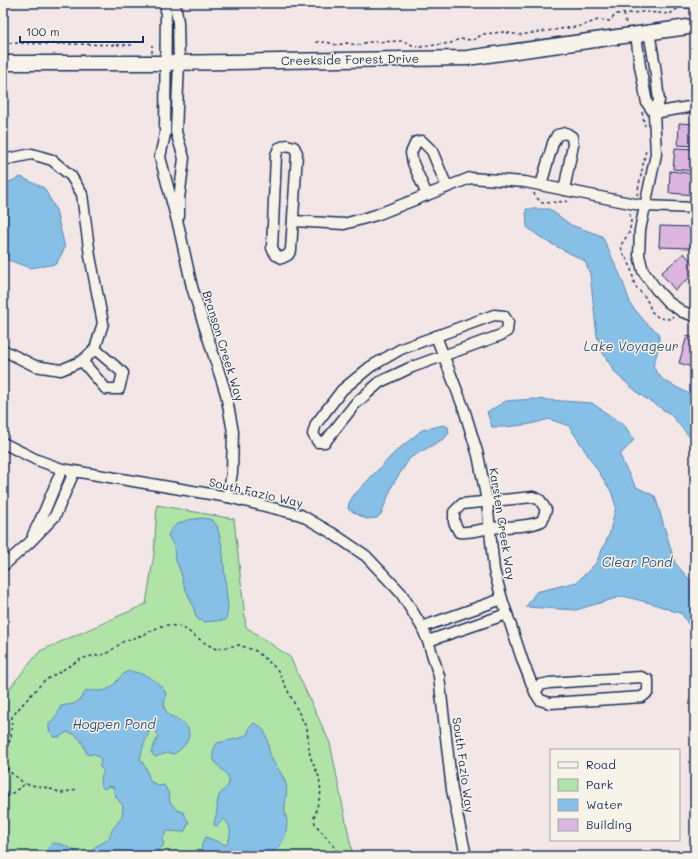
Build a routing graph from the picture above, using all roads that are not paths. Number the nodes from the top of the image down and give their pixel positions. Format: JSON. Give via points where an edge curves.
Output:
{"nodes":[{"id":1,"x":166,"y":3,"type":"edge"},
{"id":2,"x":175,"y":3,"type":"edge"},
{"id":3,"x":695,"y":26,"type":"edge"},
{"id":4,"x":638,"y":34,"type":"junction"},
{"id":5,"x":3,"y":63,"type":"edge"},
{"id":6,"x":172,"y":63,"type":"junction"},
{"id":7,"x":695,"y":106,"type":"edge"},
{"id":8,"x":654,"y":113,"type":"junction"},
{"id":9,"x":176,"y":132,"type":"junction"},
{"id":10,"x":165,"y":134,"type":"junction"},
{"id":11,"x":3,"y":160,"type":"edge"},
{"id":12,"x":182,"y":176,"type":"junction"},
{"id":13,"x":167,"y":179,"type":"junction"},
{"id":14,"x":538,"y":185,"type":"junction"},
{"id":15,"x":447,"y":187,"type":"junction"},
{"id":16,"x":564,"y":190,"type":"junction"},
{"id":17,"x":427,"y":195,"type":"junction"},
{"id":18,"x":640,"y":205,"type":"junction"},
{"id":19,"x":695,"y":208,"type":"edge"},
{"id":20,"x":293,"y":221,"type":"junction"},
{"id":21,"x":179,"y":228,"type":"junction"},
{"id":22,"x":695,"y":316,"type":"edge"},
{"id":23,"x":436,"y":336,"type":"junction"},
{"id":24,"x":95,"y":349,"type":"junction"},
{"id":25,"x":3,"y":350,"type":"edge"},
{"id":26,"x":443,"y":355,"type":"junction"},
{"id":27,"x":82,"y":361,"type":"junction"},
{"id":28,"x":3,"y":443,"type":"edge"},
{"id":29,"x":62,"y":469,"type":"junction"},
{"id":30,"x":74,"y":472,"type":"junction"},
{"id":31,"x":228,"y":498,"type":"junction"},
{"id":32,"x":487,"y":501,"type":"junction"},
{"id":33,"x":489,"y":528,"type":"junction"},
{"id":34,"x":29,"y":543,"type":"junction"},
{"id":35,"x":3,"y":566,"type":"edge"},
{"id":36,"x":502,"y":599,"type":"junction"},
{"id":37,"x":506,"y":614,"type":"junction"},
{"id":38,"x":422,"y":626,"type":"junction"},
{"id":39,"x":428,"y":640,"type":"junction"},
{"id":40,"x":535,"y":692,"type":"junction"},
{"id":41,"x":466,"y":856,"type":"edge"}],
"edges":[{"from":1,"to":6,"type":"street"},
{"from":2,"to":6,"type":"street","via":[[178,22]]},
{"from":3,"to":4,"type":"main road","name":"Creekside Forest Drive"},
{"from":4,"to":6,"type":"main road","name":"Creekside Forest Drive","via":[[467,58]]},
{"from":4,"to":8,"type":"street","via":[[640,66],[647,103]]},
{"from":4,"to":8,"type":"street","via":[[655,66],[659,101]]},
{"from":5,"to":6,"type":"main road","name":"Creekside Forest Drive"},
{"from":6,"to":9,"type":"street","name":"Branson Creek Way"},
{"from":6,"to":10,"type":"street","name":"Branson Creek Way"},
{"from":7,"to":8,"type":"street"},
{"from":8,"to":18,"type":"street","via":[[656,154]]},
{"from":9,"to":10,"type":"street"},
{"from":9,"to":12,"type":"street","name":"Branson Creek Way","via":[[184,158]]},
{"from":10,"to":13,"type":"street","name":"Branson Creek Way","via":[[160,157]]},
{"from":11,"to":24,"type":"street","via":[[32,154],[52,160],[71,176],[82,194],[90,256],[103,323]]},
{"from":12,"to":13,"type":"street"},
{"from":12,"to":21,"type":"street","name":"Branson Creek Way"},
{"from":13,"to":21,"type":"street","name":"Branson Creek Way"},
{"from":14,"to":15,"type":"street","via":[[470,178]]},
{"from":14,"to":16,"type":"street"},
{"from":14,"to":16,"type":"street","via":[[557,135],[566,134],[572,137],[573,145]]},
{"from":15,"to":17,"type":"street"},
{"from":15,"to":17,"type":"street","via":[[432,151],[422,141],[416,142],[411,152]]},
{"from":16,"to":18,"type":"street"},
{"from":17,"to":20,"type":"street","via":[[376,216],[344,224]]},
{"from":18,"to":19,"type":"street"},
{"from":18,"to":22,"type":"street","via":[[639,256],[643,271],[668,302]]},
{"from":20,"to":20,"type":"street","via":[[297,153],[294,147],[287,145],[280,148],[276,156],[272,248],[276,255],[282,258],[291,250]]},
{"from":21,"to":31,"type":"street","name":"Branson Creek Way","via":[[192,287],[226,394],[233,432],[232,472]]},
{"from":23,"to":26,"type":"street","name":"Karsten Creek Way"},
{"from":23,"to":26,"type":"street","via":[[494,315],[504,316],[508,322],[507,331],[501,335]]},
{"from":23,"to":26,"type":"street","via":[[401,349],[370,366],[342,390],[316,424],[313,434],[318,442],[325,442],[355,404],[380,382]]},
{"from":24,"to":27,"type":"street"},
{"from":24,"to":27,"type":"street","via":[[123,373],[119,389],[106,389]]},
{"from":25,"to":27,"type":"street","via":[[35,366],[61,370]]},
{"from":26,"to":32,"type":"street","name":"Karsten Creek Way","via":[[478,455]]},
{"from":28,"to":29,"type":"street","name":"South Fazio Way"},
{"from":29,"to":30,"type":"street","name":"South Fazio Way"},
{"from":29,"to":34,"type":"street"},
{"from":30,"to":31,"type":"street","name":"South Fazio Way"},
{"from":30,"to":34,"type":"street","via":[[55,516]]},
{"from":31,"to":38,"type":"street","name":"South Fazio Way","via":[[301,515],[332,533],[366,556],[401,593]]},
{"from":32,"to":33,"type":"street","name":"Karsten Creek Way"},
{"from":32,"to":33,"type":"street","via":[[462,504],[454,512],[454,522],[459,532],[470,533]]},
{"from":32,"to":33,"type":"street","via":[[533,497],[540,500],[546,510],[542,522],[533,525]]},
{"from":33,"to":36,"type":"street","name":"Karsten Creek Way","via":[[494,570]]},
{"from":34,"to":35,"type":"street"},
{"from":36,"to":37,"type":"street","name":"Karsten Creek Way"},
{"from":36,"to":38,"type":"street"},
{"from":37,"to":39,"type":"street"},
{"from":37,"to":40,"type":"street","name":"Karsten Creek Way"},
{"from":38,"to":39,"type":"street","name":"South Fazio Way"},
{"from":39,"to":41,"type":"street","name":"South Fazio Way","via":[[439,676],[452,790]]},
{"from":40,"to":40,"type":"street","via":[[540,700],[550,703],[642,697],[648,692],[648,680],[641,677],[549,683],[540,685]]}]}
